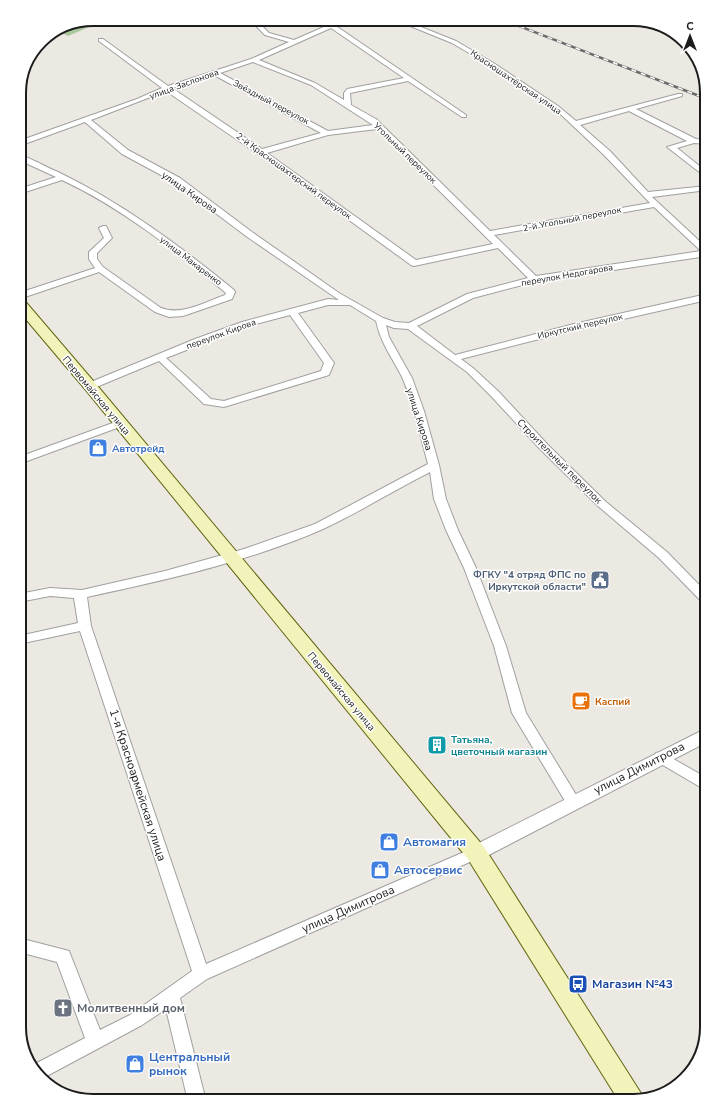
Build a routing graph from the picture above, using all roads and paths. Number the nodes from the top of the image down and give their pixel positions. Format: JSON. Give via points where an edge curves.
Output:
{"nodes":[{"id":1,"x":259,"y":26,"type":"edge"},
{"id":2,"x":332,"y":26,"type":"joint"},
{"id":3,"x":415,"y":26,"type":"edge"},
{"id":4,"x":101,"y":40,"type":"dead end"},
{"id":5,"x":296,"y":42,"type":"junction"},
{"id":6,"x":253,"y":60,"type":"junction"},
{"id":7,"x":214,"y":72,"type":"junction"},
{"id":8,"x":409,"y":79,"type":"junction"},
{"id":9,"x":167,"y":88,"type":"junction"},
{"id":10,"x":680,"y":94,"type":"dead end"},
{"id":11,"x":348,"y":104,"type":"junction"},
{"id":12,"x":630,"y":109,"type":"junction"},
{"id":13,"x":464,"y":116,"type":"dead end"},
{"id":14,"x":85,"y":119,"type":"junction"},
{"id":15,"x":575,"y":124,"type":"junction"},
{"id":16,"x":377,"y":127,"type":"junction"},
{"id":17,"x":327,"y":133,"type":"junction"},
{"id":18,"x":26,"y":141,"type":"edge"},
{"id":19,"x":694,"y":141,"type":"junction"},
{"id":20,"x":700,"y":141,"type":"edge"},
{"id":21,"x":261,"y":152,"type":"junction"},
{"id":22,"x":26,"y":160,"type":"edge"},
{"id":23,"x":700,"y":171,"type":"edge"},
{"id":24,"x":62,"y":178,"type":"junction"},
{"id":25,"x":700,"y":189,"type":"edge"},
{"id":26,"x":26,"y":190,"type":"edge"},
{"id":27,"x":646,"y":195,"type":"junction"},
{"id":28,"x":656,"y":204,"type":"junction"},
{"id":29,"x":103,"y":228,"type":"dead end"},
{"id":30,"x":488,"y":234,"type":"junction"},
{"id":31,"x":500,"y":245,"type":"junction"},
{"id":32,"x":700,"y":246,"type":"edge"},
{"id":33,"x":700,"y":254,"type":"edge"},
{"id":34,"x":100,"y":269,"type":"junction"},
{"id":35,"x":534,"y":279,"type":"junction"},
{"id":36,"x":26,"y":294,"type":"edge"},
{"id":37,"x":700,"y":299,"type":"edge"},
{"id":38,"x":356,"y":305,"type":"junction"},
{"id":39,"x":26,"y":312,"type":"edge"},
{"id":40,"x":292,"y":312,"type":"junction"},
{"id":41,"x":380,"y":320,"type":"junction"},
{"id":42,"x":410,"y":326,"type":"junction"},
{"id":43,"x":160,"y":357,"type":"junction"},
{"id":44,"x":454,"y":358,"type":"junction"},
{"id":45,"x":90,"y":386,"type":"junction"},
{"id":46,"x":121,"y":423,"type":"junction"},
{"id":47,"x":26,"y":458,"type":"edge"},
{"id":48,"x":434,"y":465,"type":"junction"},
{"id":49,"x":231,"y":557,"type":"junction"},
{"id":50,"x":700,"y":593,"type":"edge"},
{"id":51,"x":80,"y":595,"type":"junction"},
{"id":52,"x":26,"y":597,"type":"edge"},
{"id":53,"x":85,"y":626,"type":"junction"},
{"id":54,"x":26,"y":639,"type":"edge"},
{"id":55,"x":700,"y":738,"type":"edge"},
{"id":56,"x":661,"y":757,"type":"junction"},
{"id":57,"x":700,"y":781,"type":"edge"},
{"id":58,"x":573,"y":802,"type":"junction"},
{"id":59,"x":476,"y":853,"type":"junction"},
{"id":60,"x":26,"y":948,"type":"edge"},
{"id":61,"x":201,"y":974,"type":"junction"},
{"id":62,"x":171,"y":995,"type":"junction"},
{"id":63,"x":95,"y":1041,"type":"junction"},
{"id":64,"x":42,"y":1070,"type":"edge"},
{"id":65,"x":195,"y":1094,"type":"edge"},
{"id":66,"x":629,"y":1094,"type":"edge"}],
"edges":[{"from":1,"to":5,"type":"street","via":[[266,34]]},
{"from":2,"to":5,"type":"street","name":"улица Заслонова"},
{"from":2,"to":8,"type":"street"},
{"from":3,"to":15,"type":"street","name":"Красношахтёрская улица","via":[[465,48],[493,64],[556,107]]},
{"from":4,"to":9,"type":"street","name":"2-й Красношахтерский переулок"},
{"from":5,"to":6,"type":"street","name":"улица Заслонова"},
{"from":6,"to":7,"type":"street","name":"улица Заслонова"},
{"from":6,"to":11,"type":"street","name":"Угольный переулок","via":[[313,84]]},
{"from":7,"to":9,"type":"street","name":"улица Заслонова"},
{"from":7,"to":17,"type":"street","name":"Звёздный переулок"},
{"from":8,"to":11,"type":"street","via":[[348,90]]},
{"from":8,"to":13,"type":"street"},
{"from":9,"to":14,"type":"street","name":"улица Заслонова"},
{"from":9,"to":21,"type":"street","name":"2-й Красношахтерский переулок"},
{"from":10,"to":12,"type":"street"},
{"from":11,"to":16,"type":"street","name":"Угольный переулок"},
{"from":12,"to":15,"type":"street"},
{"from":12,"to":19,"type":"street"},
{"from":14,"to":18,"type":"street","name":"улица Заслонова"},
{"from":14,"to":38,"type":"street","name":"улица Кирова","via":[[125,152],[177,180],[336,295]]},
{"from":15,"to":27,"type":"street","name":"Красношахтёрская улица"},
{"from":16,"to":17,"type":"street"},
{"from":16,"to":30,"type":"street","name":"Угольный переулок"},
{"from":17,"to":21,"type":"street"},
{"from":19,"to":20,"type":"street"},
{"from":19,"to":23,"type":"street","via":[[670,148]]},
{"from":21,"to":31,"type":"street","name":"2-й Красношахтерский переулок","via":[[414,263]]},
{"from":22,"to":24,"type":"street","name":"улица Макаренко"},
{"from":24,"to":26,"type":"street"},
{"from":24,"to":34,"type":"street","name":"улица Макаренко","via":[[121,209],[231,292],[229,297],[219,301],[180,314],[169,314],[158,310]]},
{"from":25,"to":27,"type":"street"},
{"from":27,"to":28,"type":"street","name":"Красношахтёрская улица"},
{"from":28,"to":30,"type":"street","name":"2-й Угольный переулок"},
{"from":28,"to":32,"type":"street","name":"Красношахтёрская улица"},
{"from":29,"to":34,"type":"street","via":[[108,238],[93,252],[93,259]]},
{"from":30,"to":31,"type":"street","name":"Угольный переулок"},
{"from":31,"to":35,"type":"street","name":"Угольный переулок"},
{"from":33,"to":35,"type":"street","name":"переулок Недогарова"},
{"from":34,"to":36,"type":"street"},
{"from":35,"to":42,"type":"street","name":"переулок Недогарова","via":[[470,296]]},
{"from":37,"to":44,"type":"street","name":"Иркутский переулок"},
{"from":38,"to":40,"type":"street","name":"переулок Кирова","via":[[328,302]]},
{"from":38,"to":41,"type":"street","name":"улица Кирова"},
{"from":39,"to":45,"type":"main road","name":"Первомайская улица"},
{"from":40,"to":43,"type":"street","name":"переулок Кирова","via":[[245,324]]},
{"from":40,"to":43,"type":"street","via":[[329,363],[325,373],[224,404],[208,402]]},
{"from":41,"to":42,"type":"street","via":[[394,325]]},
{"from":41,"to":48,"type":"street","name":"улица Кирова","via":[[384,337],[406,378],[419,411]]},
{"from":42,"to":44,"type":"street","name":"Строительный переулок"},
{"from":43,"to":45,"type":"street","name":"переулок Кирова"},
{"from":44,"to":50,"type":"street","name":"Строительный переулок","via":[[495,394],[602,504],[663,555]]},
{"from":45,"to":46,"type":"main road","name":"Первомайская улица"},
{"from":46,"to":47,"type":"street"},
{"from":46,"to":49,"type":"main road","name":"Первомайская улица"},
{"from":48,"to":49,"type":"street","via":[[391,486],[345,514],[302,533]]},
{"from":48,"to":58,"type":"street","name":"улица Кирова","via":[[440,499],[500,646],[519,713]]},
{"from":49,"to":51,"type":"street"},
{"from":49,"to":59,"type":"main road","name":"Первомайская улица"},
{"from":51,"to":52,"type":"street","via":[[55,592]]},
{"from":51,"to":53,"type":"street","name":"1-я Красноармейская улица"},
{"from":53,"to":54,"type":"street"},
{"from":53,"to":61,"type":"street","name":"1-я Красноармейская улица"},
{"from":55,"to":56,"type":"street","name":"улица Димитрова"},
{"from":56,"to":57,"type":"street"},
{"from":56,"to":58,"type":"street","name":"улица Димитрова"},
{"from":58,"to":59,"type":"street","name":"улица Димитрова"},
{"from":59,"to":61,"type":"street","name":"улица Димитрова"},
{"from":59,"to":66,"type":"main road","name":"Первомайская улица"},
{"from":60,"to":63,"type":"street","via":[[63,956]]},
{"from":61,"to":62,"type":"street","name":"улица Димитрова"},
{"from":62,"to":63,"type":"street","name":"улица Димитрова","via":[[136,1020]]},
{"from":62,"to":65,"type":"street"},
{"from":63,"to":64,"type":"street","name":"улица Димитрова"}]}
